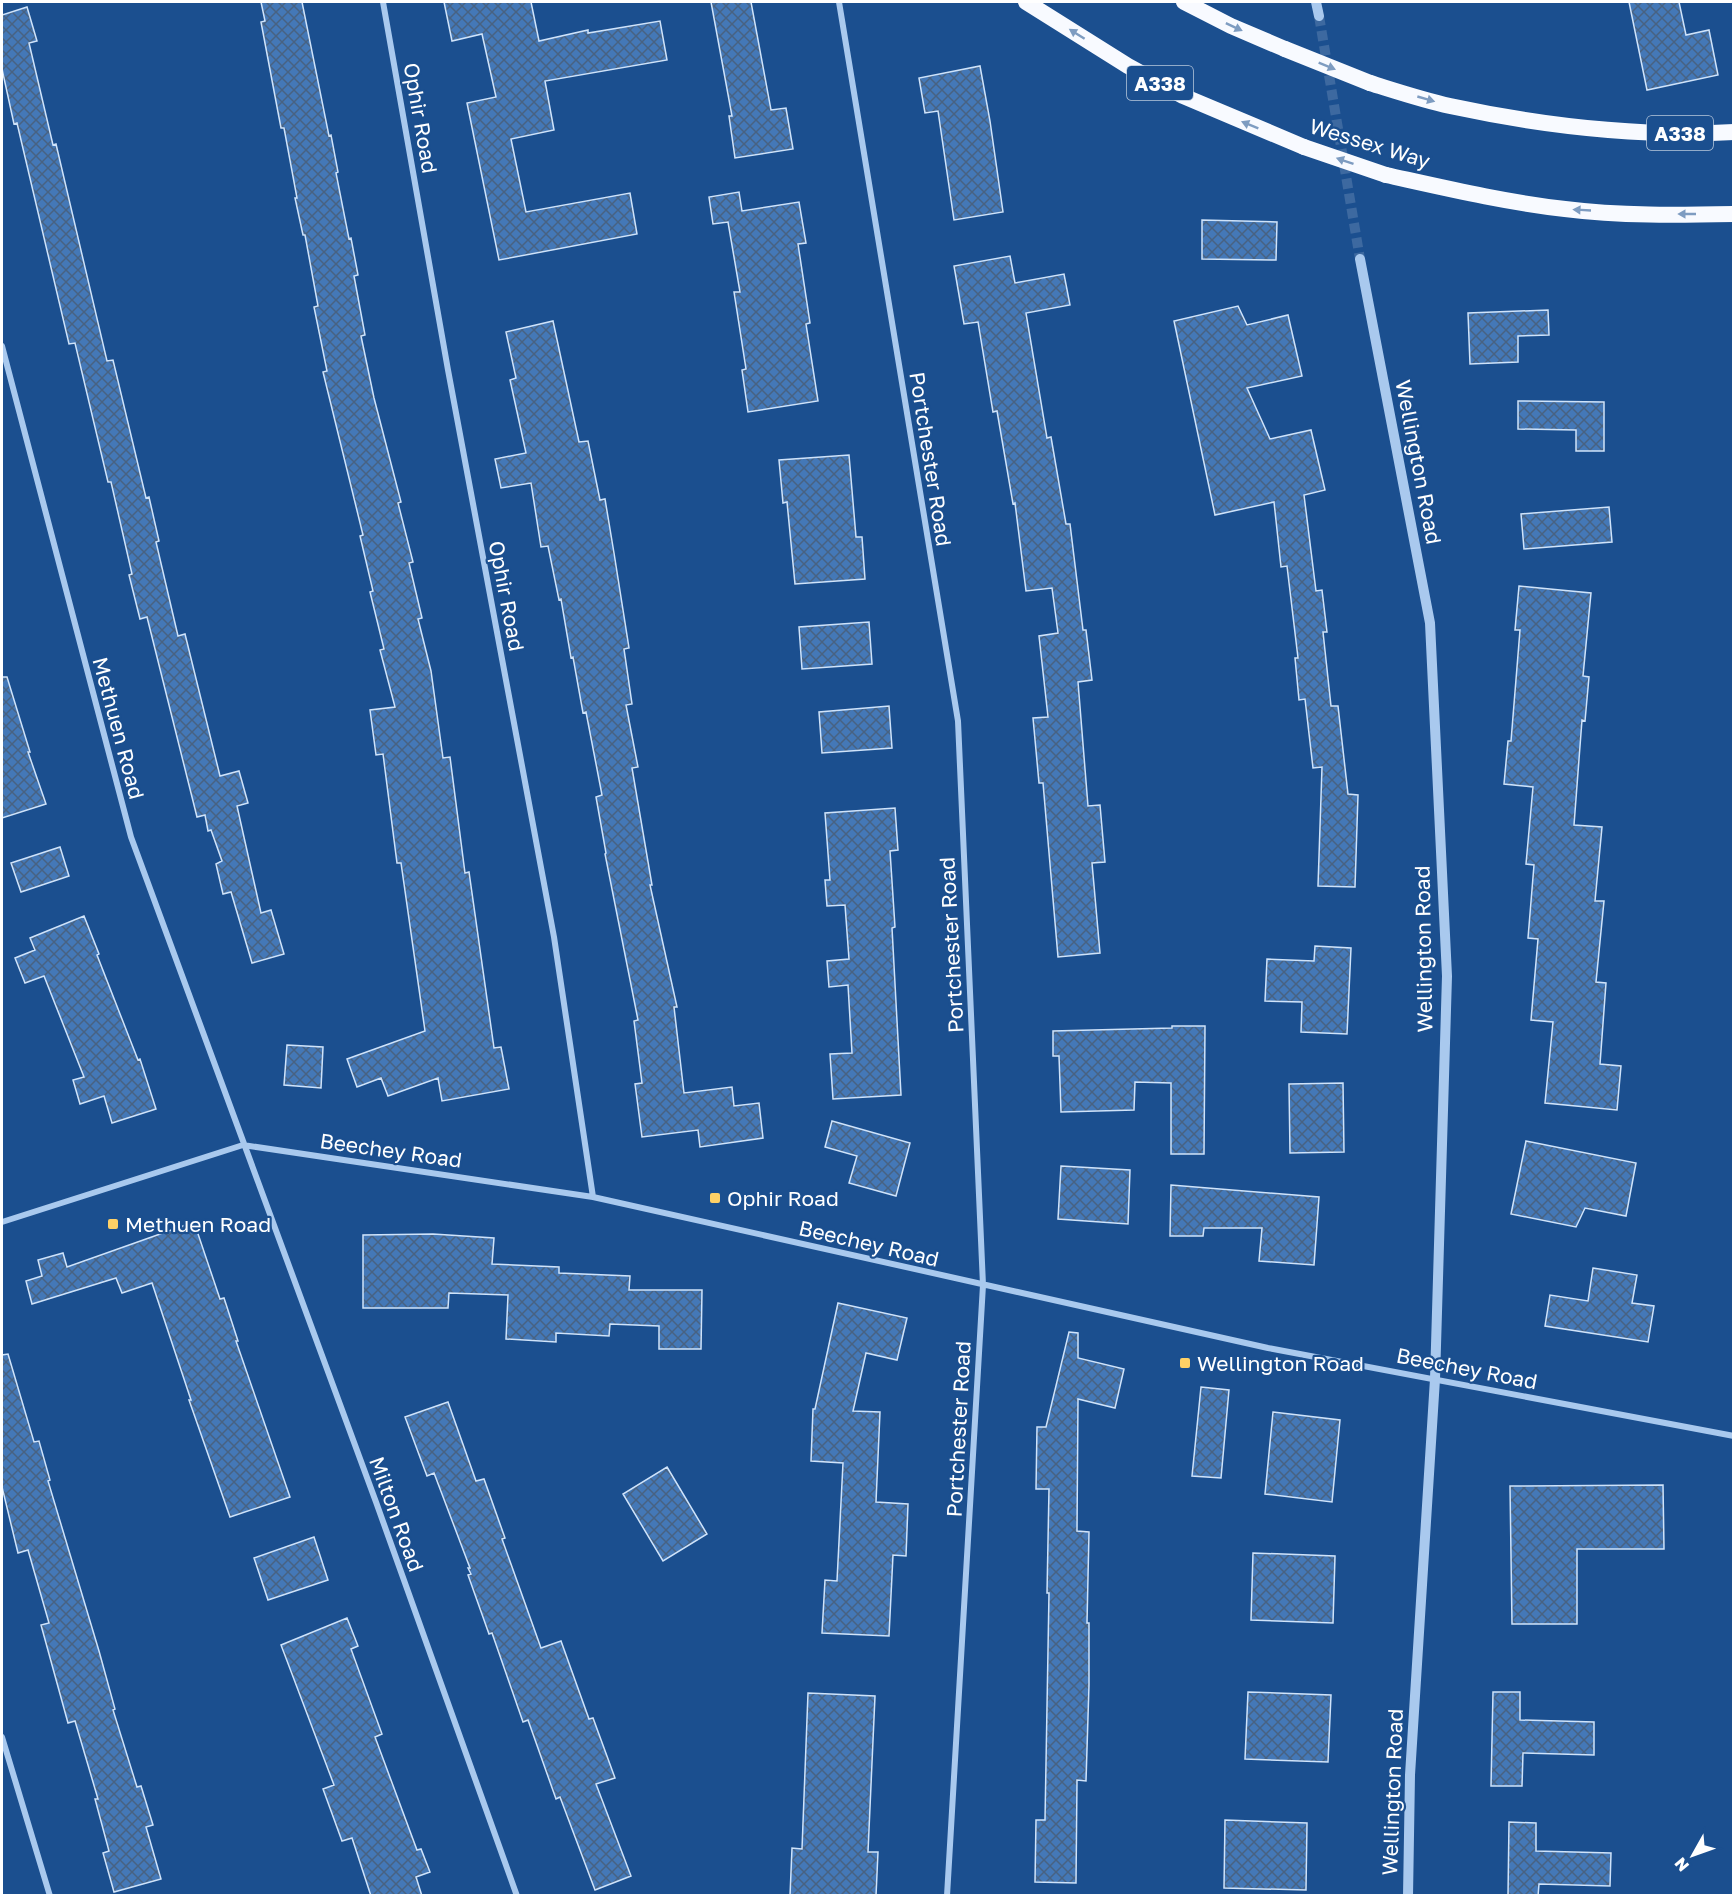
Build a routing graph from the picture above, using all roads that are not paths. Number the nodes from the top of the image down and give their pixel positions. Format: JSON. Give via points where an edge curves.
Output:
{"nodes":[{"id":1,"x":383,"y":2,"type":"edge"},
{"id":2,"x":839,"y":2,"type":"edge"},
{"id":3,"x":1026,"y":2,"type":"edge"},
{"id":4,"x":1184,"y":2,"type":"edge"},
{"id":5,"x":1316,"y":2,"type":"edge"},
{"id":6,"x":1319,"y":16,"type":"tunnel mouth"},
{"id":7,"x":1734,"y":132,"type":"edge"},
{"id":8,"x":1734,"y":214,"type":"edge"},
{"id":9,"x":1360,"y":259,"type":"tunnel mouth"},
{"id":10,"x":2,"y":346,"type":"edge"},
{"id":11,"x":243,"y":1145,"type":"junction"},
{"id":12,"x":593,"y":1197,"type":"junction"},
{"id":13,"x":2,"y":1222,"type":"edge"},
{"id":14,"x":983,"y":1285,"type":"junction"},
{"id":15,"x":1435,"y":1379,"type":"junction"},
{"id":16,"x":1734,"y":1436,"type":"edge"},
{"id":17,"x":2,"y":1737,"type":"edge"},
{"id":18,"x":50,"y":1896,"type":"edge"},
{"id":19,"x":517,"y":1896,"type":"edge"},
{"id":20,"x":947,"y":1896,"type":"edge"},
{"id":21,"x":1408,"y":1896,"type":"edge"}],
"edges":[{"from":1,"to":12,"type":"street","name":"Ophir Road","via":[[554,937]]},
{"from":2,"to":14,"type":"street","name":"Portchester Road","via":[[958,721]]},
{"from":8,"to":3,"type":"highway","name":"Wessex Way","number":"A338","one_way":true,"bridge":true,"via":[[1566,210],[1386,175],[1304,147],[1183,96]]},
{"from":4,"to":7,"type":"highway","number":"A338","one_way":true,"bridge":true,"via":[[1230,26],[1370,83],[1448,106],[1627,133]]},
{"from":5,"to":6,"type":"street"},
{"from":9,"to":15,"type":"street","name":"Wellington Road","via":[[1430,623],[1447,976]]},
{"from":10,"to":11,"type":"street","name":"Methuen Road","via":[[131,837]]},
{"from":11,"to":12,"type":"street","name":"Beechey Road"},
{"from":11,"to":13,"type":"street","name":"Beechey Road"},
{"from":11,"to":19,"type":"street","name":"Milton Road"},
{"from":12,"to":14,"type":"street","name":"Beechey Road"},
{"from":14,"to":15,"type":"street","name":"Beechey Road","via":[[1268,1348]]},
{"from":14,"to":20,"type":"street","name":"Portchester Road"},
{"from":15,"to":16,"type":"street","name":"Beechey Road"},
{"from":15,"to":21,"type":"street","name":"Wellington Road","via":[[1410,1775]]},
{"from":17,"to":18,"type":"street"}]}
